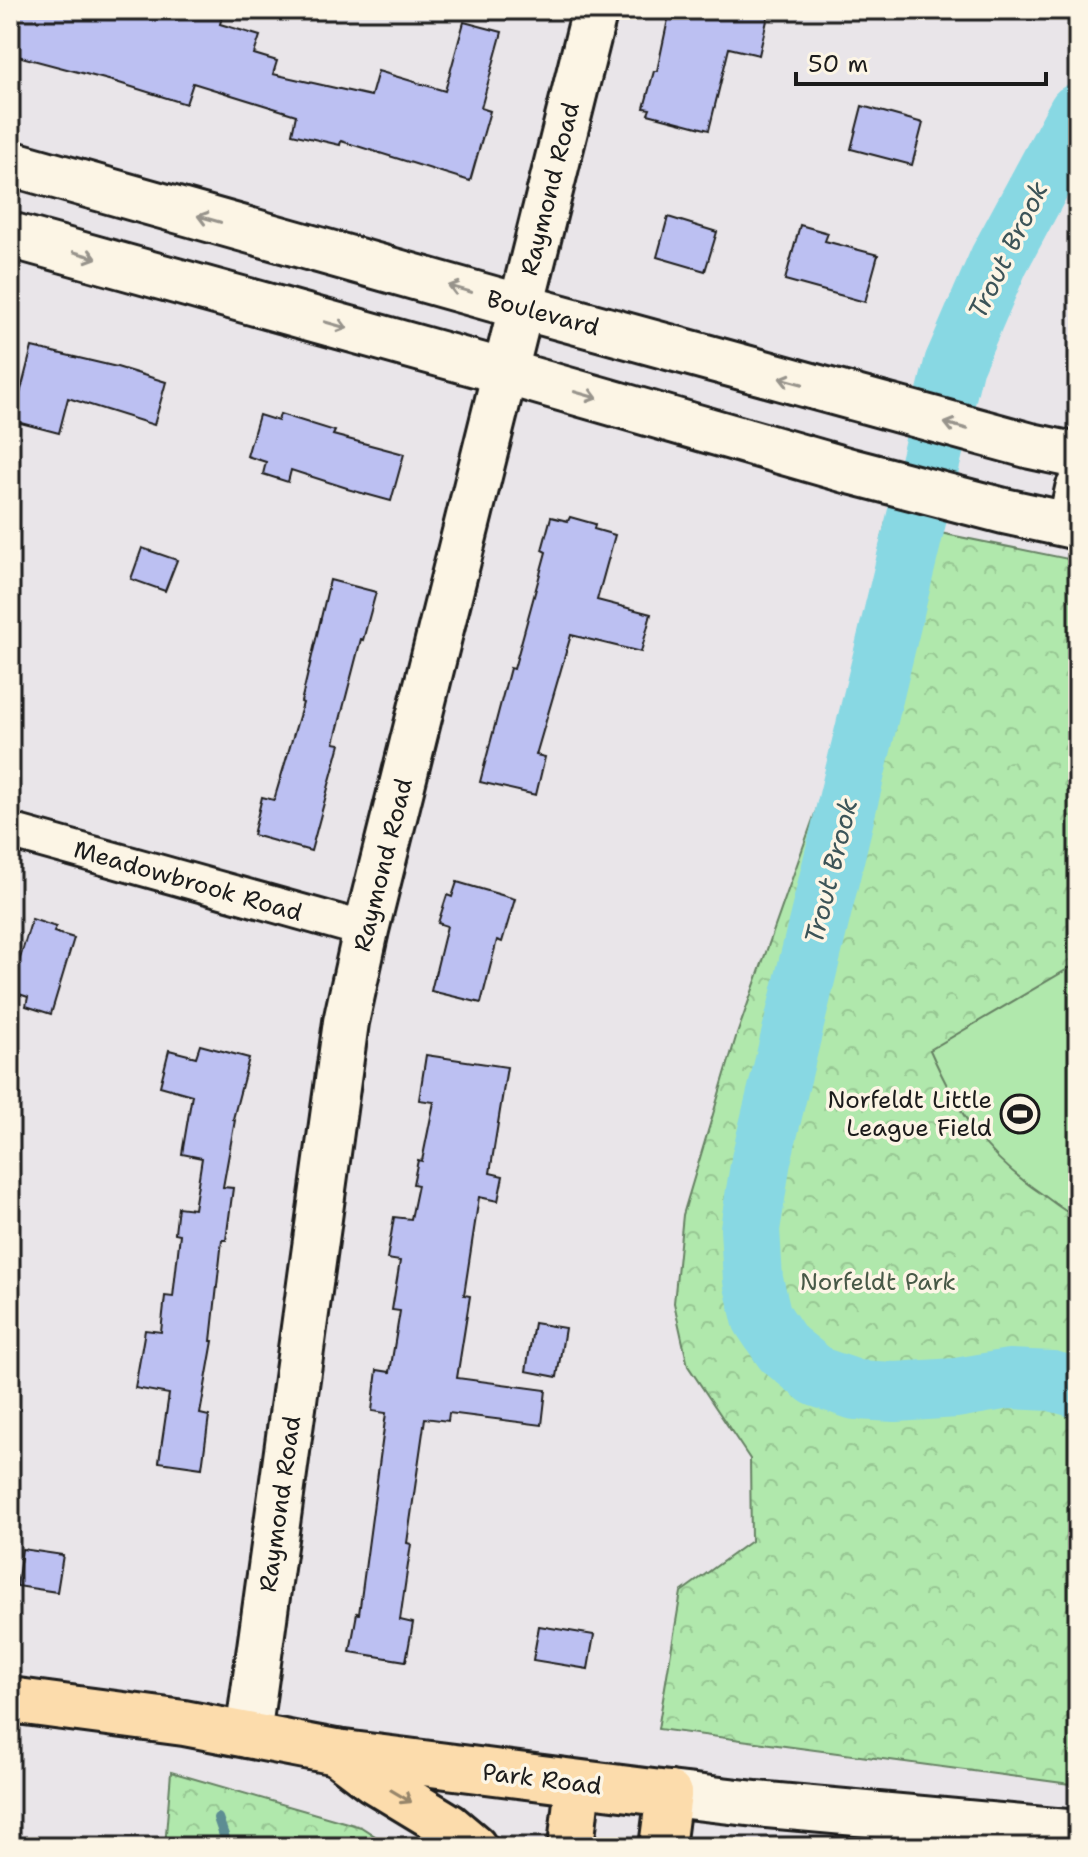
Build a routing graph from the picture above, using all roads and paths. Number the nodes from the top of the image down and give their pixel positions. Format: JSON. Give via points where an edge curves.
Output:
{"nodes":[{"id":1,"x":595,"y":10,"type":"edge"},
{"id":2,"x":10,"y":163,"type":"edge"},
{"id":3,"x":10,"y":235,"type":"edge"},
{"id":4,"x":521,"y":306,"type":"junction"},
{"id":5,"x":505,"y":372,"type":"junction"},
{"id":6,"x":1078,"y":456,"type":"edge"},
{"id":7,"x":1075,"y":514,"type":"edge"},
{"id":8,"x":10,"y":831,"type":"edge"},
{"id":9,"x":366,"y":930,"type":"junction"},
{"id":10,"x":10,"y":1700,"type":"edge"},
{"id":11,"x":248,"y":1735,"type":"junction"},
{"id":12,"x":336,"y":1752,"type":"junction"},
{"id":13,"x":578,"y":1783,"type":"junction"},
{"id":14,"x":669,"y":1794,"type":"junction"},
{"id":15,"x":1078,"y":1833,"type":"edge"},
{"id":16,"x":474,"y":1847,"type":"edge"},
{"id":17,"x":571,"y":1847,"type":"edge"},
{"id":18,"x":662,"y":1847,"type":"edge"}],
"edges":[{"from":1,"to":4,"type":"main road","name":"Raymond Road"},
{"from":4,"to":2,"type":"main road","name":"Boulevard","one_way":true},
{"from":3,"to":5,"type":"main road","one_way":true},
{"from":4,"to":5,"type":"main road","name":"Raymond Road"},
{"from":6,"to":4,"type":"main road","name":"Boulevard","one_way":true},
{"from":5,"to":7,"type":"main road","one_way":true,"via":[[1004,511]]},
{"from":5,"to":9,"type":"main road","name":"Raymond Road"},
{"from":8,"to":9,"type":"street","name":"Meadowbrook Road"},
{"from":9,"to":11,"type":"main road","name":"Raymond Road","via":[[346,1022]]},
{"from":10,"to":11,"type":"main road","name":"Park Road"},
{"from":11,"to":12,"type":"main road","name":"Park Road"},
{"from":12,"to":13,"type":"main road","name":"Park Road"},
{"from":12,"to":16,"type":"main road","one_way":true},
{"from":13,"to":14,"type":"main road","name":"Park Road"},
{"from":13,"to":17,"type":"main road"},
{"from":14,"to":15,"type":"main road","name":"Park Road"},
{"from":14,"to":18,"type":"main road"}]}
